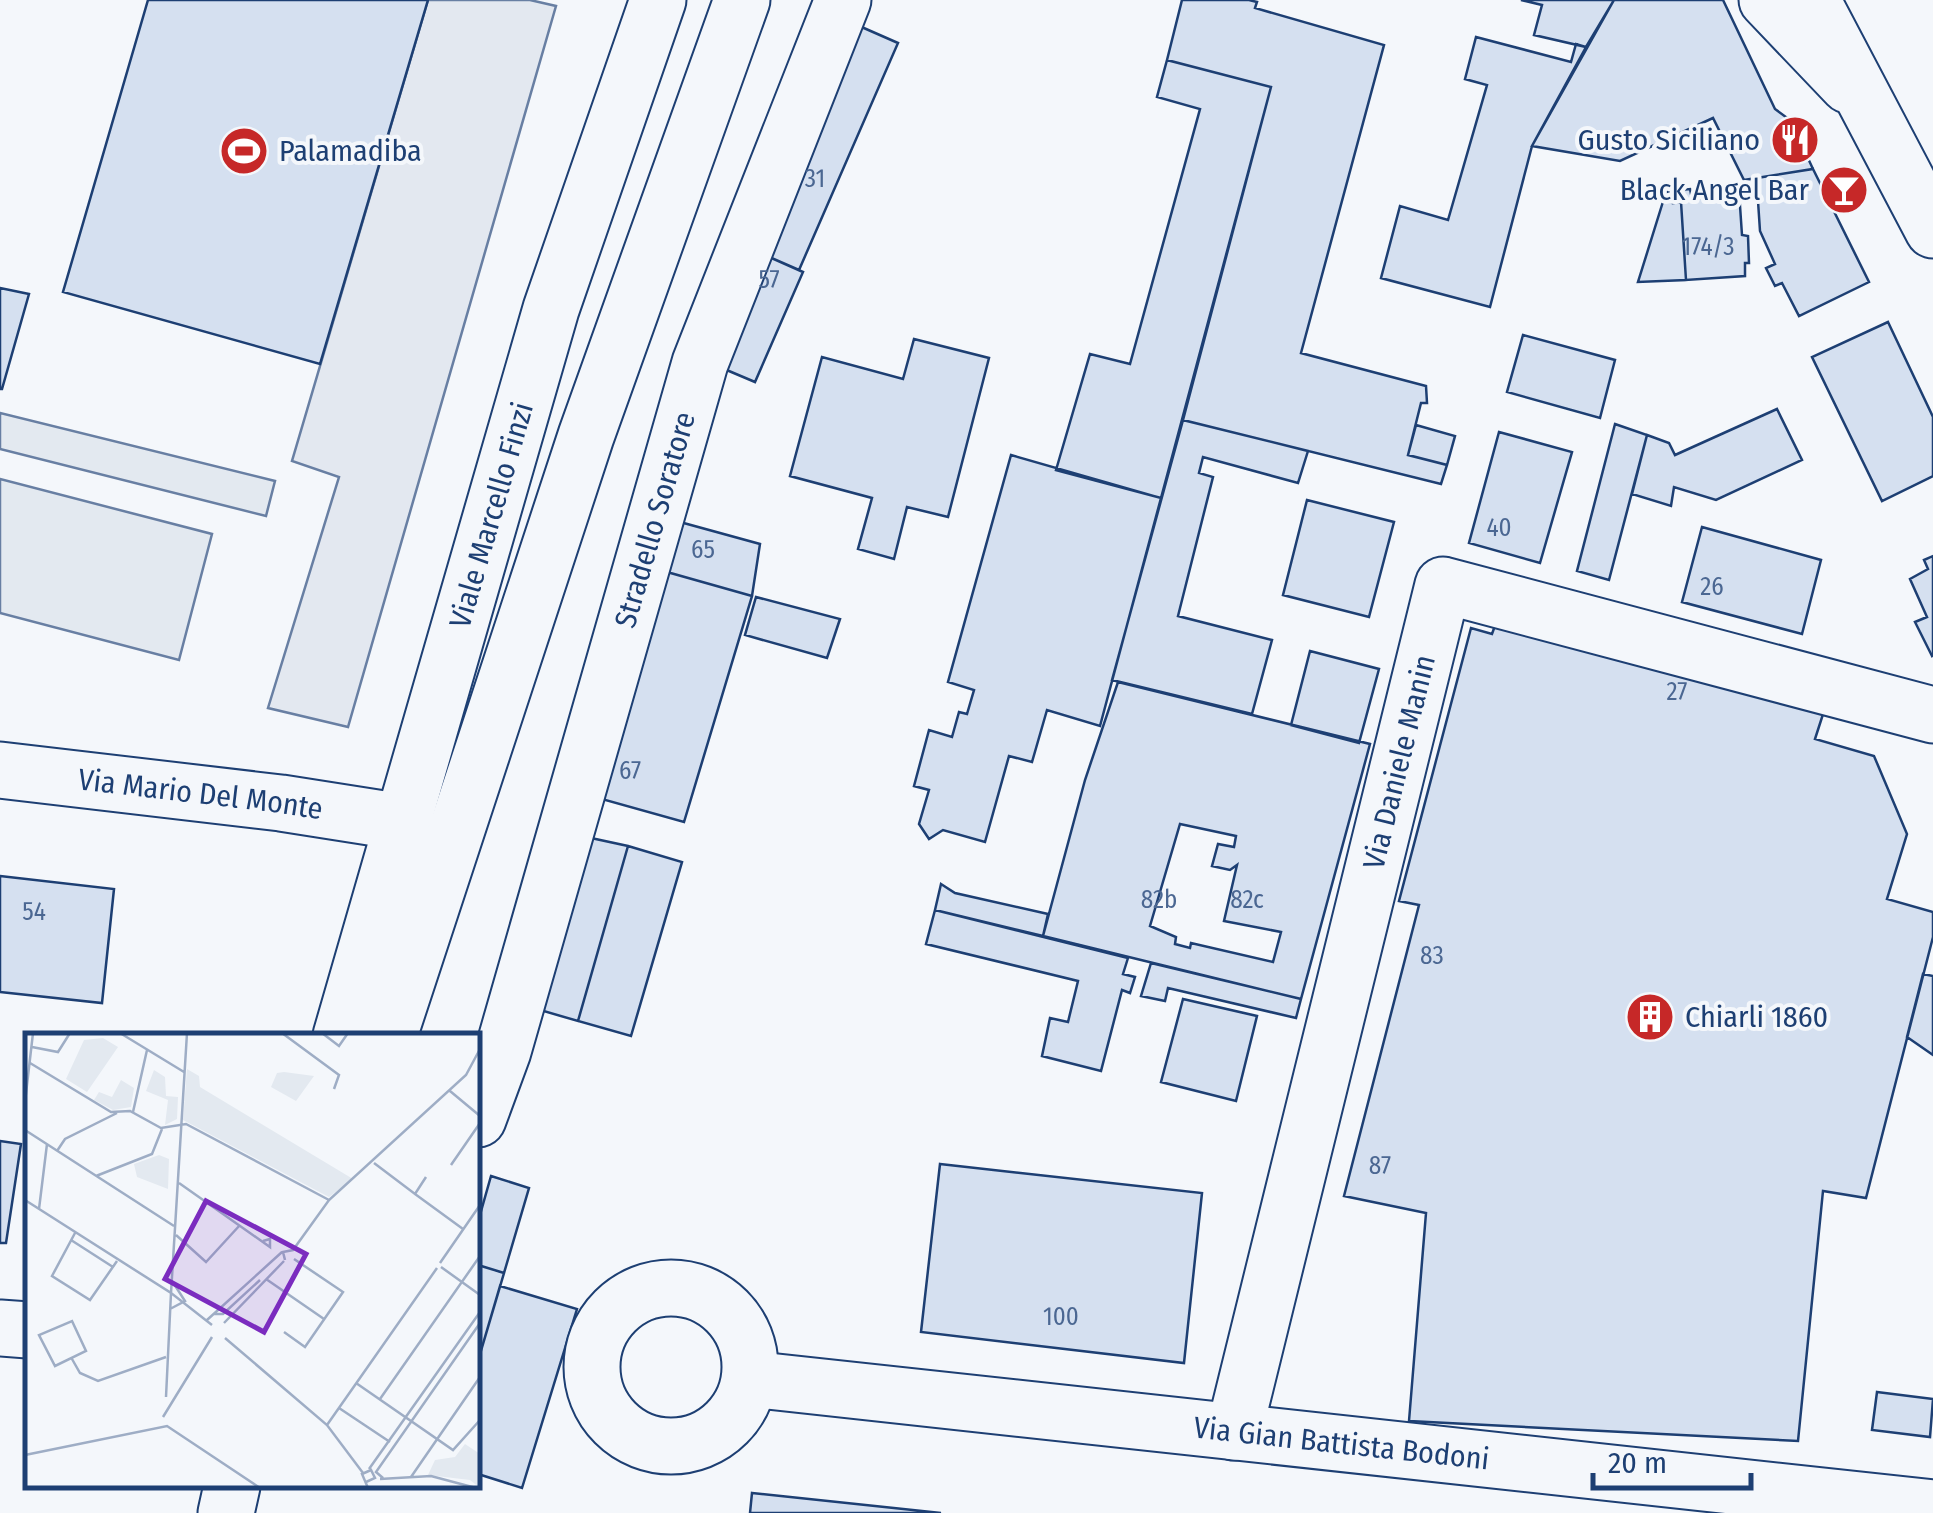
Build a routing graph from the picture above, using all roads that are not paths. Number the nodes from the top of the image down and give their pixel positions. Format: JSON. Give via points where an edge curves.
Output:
{"nodes":[{"id":1,"x":658,"y":0,"type":"edge"},
{"id":2,"x":742,"y":0,"type":"edge"},
{"id":3,"x":844,"y":0,"type":"edge"},
{"id":4,"x":1767,"y":0,"type":"edge"},
{"id":5,"x":1812,"y":0,"type":"edge"},
{"id":6,"x":1859,"y":97,"type":"junction"},
{"id":7,"x":1933,"y":230,"type":"edge"},
{"id":8,"x":1933,"y":715,"type":"edge"},
{"id":9,"x":0,"y":770,"type":"edge"},
{"id":10,"x":402,"y":822,"type":"junction"},
{"id":11,"x":341,"y":1033,"type":"edge"},
{"id":12,"x":390,"y":1033,"type":"edge"},
{"id":13,"x":490,"y":1070,"type":"edge"},
{"id":14,"x":480,"y":1111,"type":"edge"},
{"id":15,"x":0,"y":1328,"type":"edge"},
{"id":16,"x":25,"y":1330,"type":"edge"},
{"id":17,"x":750,"y":1378,"type":"dead end"},
{"id":18,"x":1234,"y":1432,"type":"junction"},
{"id":19,"x":232,"y":1488,"type":"edge"},
{"id":20,"x":1933,"y":1508,"type":"edge"},
{"id":21,"x":226,"y":1513,"type":"edge"}],
"edges":[{"from":1,"to":10,"type":"street","name":"Viale Marcello Finzi","via":[[551,309]]},
{"from":2,"to":12,"type":"street","via":[[586,436]]},
{"from":3,"to":13,"type":"street","name":"Stradello Soratore","via":[[700,363]]},
{"from":4,"to":6,"type":"street"},
{"from":5,"to":6,"type":"street"},
{"from":6,"to":7,"type":"street"},
{"from":8,"to":18,"type":"street","name":"Via Daniele Manin","via":[[1443,585]]},
{"from":9,"to":10,"type":"street","name":"Via Mario Del Monte"},
{"from":10,"to":11,"type":"street","name":"Viale Marcello Finzi"},
{"from":13,"to":14,"type":"street","name":"Stradello Soratore"},
{"from":15,"to":16,"type":"street"},
{"from":17,"to":18,"type":"street","name":"Via Gian Battista Bodoni"},
{"from":18,"to":20,"type":"street","name":"Via Gian Battista Bodoni"},
{"from":19,"to":21,"type":"street"}]}
